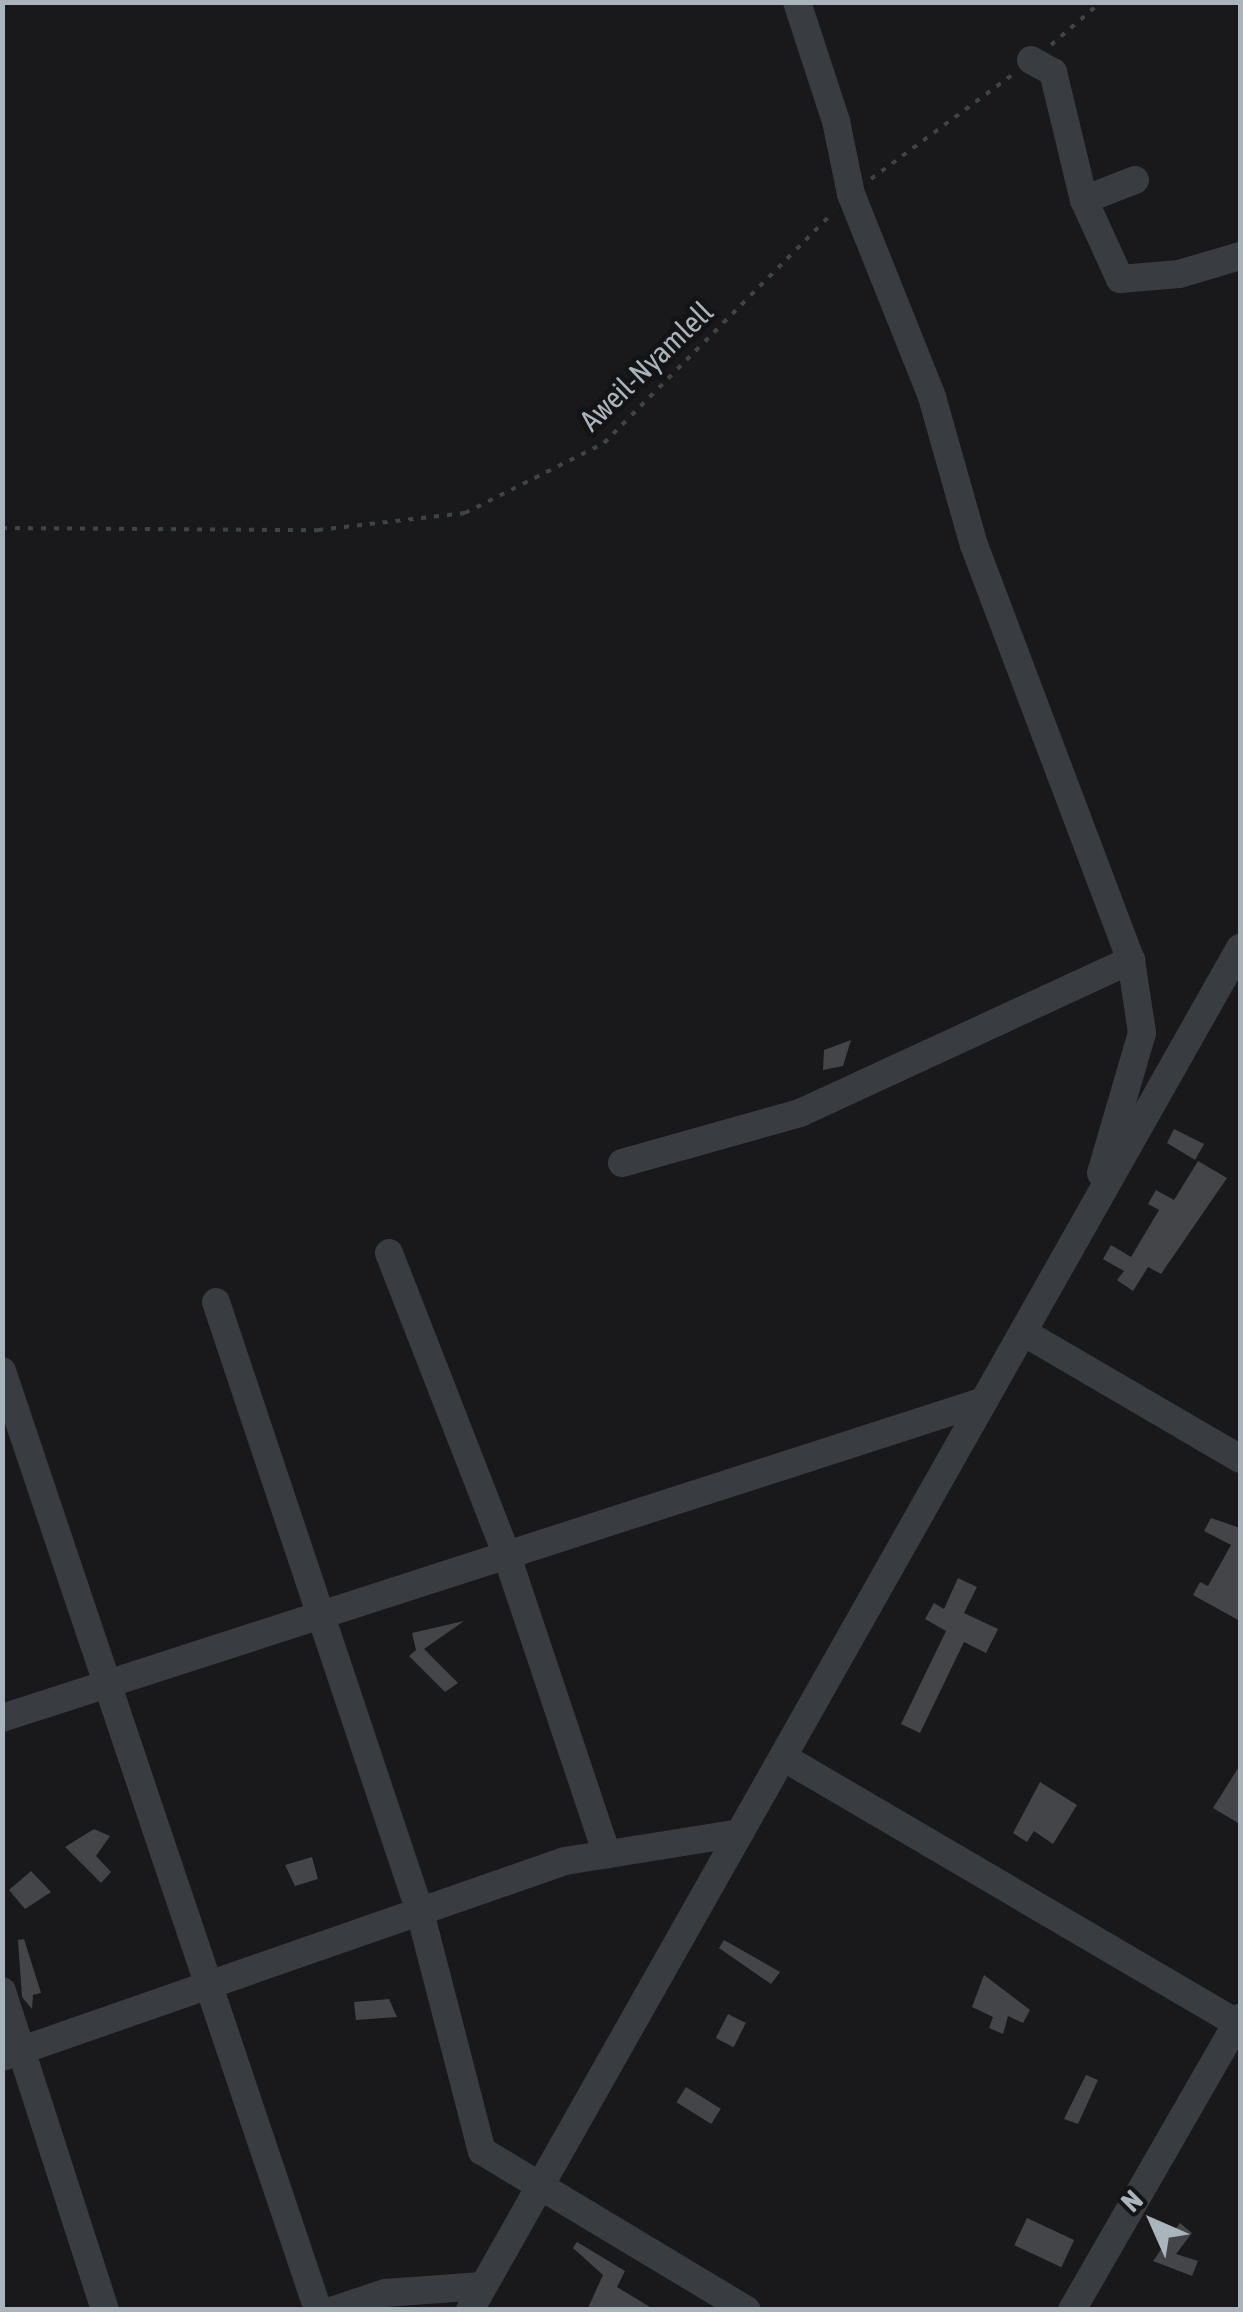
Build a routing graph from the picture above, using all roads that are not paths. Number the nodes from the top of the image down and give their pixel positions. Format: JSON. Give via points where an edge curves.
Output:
{"nodes":[{"id":1,"x":797,"y":2,"type":"edge"},
{"id":2,"x":1031,"y":60,"type":"road end"},
{"id":3,"x":1135,"y":180,"type":"dead end"},
{"id":4,"x":1084,"y":200,"type":"junction"},
{"id":5,"x":1240,"y":256,"type":"edge"},
{"id":6,"x":1240,"y":948,"type":"edge"},
{"id":7,"x":1131,"y":960,"type":"junction"},
{"id":8,"x":622,"y":1163,"type":"dead end"},
{"id":9,"x":1087,"y":1219,"type":"junction"},
{"id":10,"x":388,"y":1253,"type":"dead end"},
{"id":11,"x":216,"y":1302,"type":"dead end"},
{"id":12,"x":1024,"y":1332,"type":"junction"},
{"id":13,"x":2,"y":1372,"type":"edge"},
{"id":14,"x":984,"y":1401,"type":"junction"},
{"id":15,"x":1240,"y":1458,"type":"edge"},
{"id":16,"x":506,"y":1553,"type":"junction"},
{"id":17,"x":320,"y":1612,"type":"junction"},
{"id":18,"x":103,"y":1684,"type":"junction"},
{"id":19,"x":2,"y":1718,"type":"edge"},
{"id":20,"x":783,"y":1757,"type":"junction"},
{"id":21,"x":740,"y":1833,"type":"junction"},
{"id":22,"x":607,"y":1854,"type":"junction"},
{"id":23,"x":420,"y":1912,"type":"junction"},
{"id":24,"x":212,"y":1984,"type":"junction"},
{"id":25,"x":2,"y":1991,"type":"edge"},
{"id":26,"x":1239,"y":2022,"type":"edge"},
{"id":27,"x":12,"y":2054,"type":"edge"},
{"id":28,"x":538,"y":2189,"type":"junction"},
{"id":29,"x":477,"y":2298,"type":"edge"},
{"id":30,"x":105,"y":2310,"type":"edge"},
{"id":31,"x":318,"y":2310,"type":"edge"},
{"id":32,"x":334,"y":2310,"type":"edge"},
{"id":33,"x":746,"y":2310,"type":"edge"},
{"id":34,"x":1072,"y":2310,"type":"edge"}],
"edges":[{"from":1,"to":7,"type":"street","via":[[836,120],[851,194],[932,397],[974,545]]},
{"from":2,"to":4,"type":"street","via":[[1052,72]]},
{"from":3,"to":4,"type":"street"},
{"from":4,"to":5,"type":"street","via":[[1120,279],[1180,274]]},
{"from":6,"to":9,"type":"street"},
{"from":7,"to":8,"type":"street","via":[[800,1112]]},
{"from":7,"to":9,"type":"street","via":[[1142,1034]]},
{"from":9,"to":12,"type":"street"},
{"from":10,"to":16,"type":"street"},
{"from":11,"to":17,"type":"street"},
{"from":12,"to":14,"type":"street"},
{"from":12,"to":15,"type":"street"},
{"from":13,"to":18,"type":"street"},
{"from":14,"to":16,"type":"street"},
{"from":14,"to":20,"type":"street"},
{"from":16,"to":17,"type":"street"},
{"from":16,"to":22,"type":"street"},
{"from":17,"to":18,"type":"street"},
{"from":17,"to":23,"type":"street"},
{"from":18,"to":19,"type":"street"},
{"from":18,"to":24,"type":"street"},
{"from":20,"to":21,"type":"street"},
{"from":20,"to":26,"type":"street"},
{"from":21,"to":22,"type":"street"},
{"from":21,"to":28,"type":"street"},
{"from":22,"to":23,"type":"street"},
{"from":23,"to":24,"type":"street"},
{"from":23,"to":28,"type":"street","via":[[482,2151]]},
{"from":24,"to":27,"type":"street"},
{"from":24,"to":31,"type":"street"},
{"from":25,"to":27,"type":"street"},
{"from":26,"to":34,"type":"street"},
{"from":27,"to":30,"type":"street"},
{"from":28,"to":29,"type":"street"},
{"from":28,"to":33,"type":"street"},
{"from":29,"to":32,"type":"street","via":[[385,2293]]}]}
